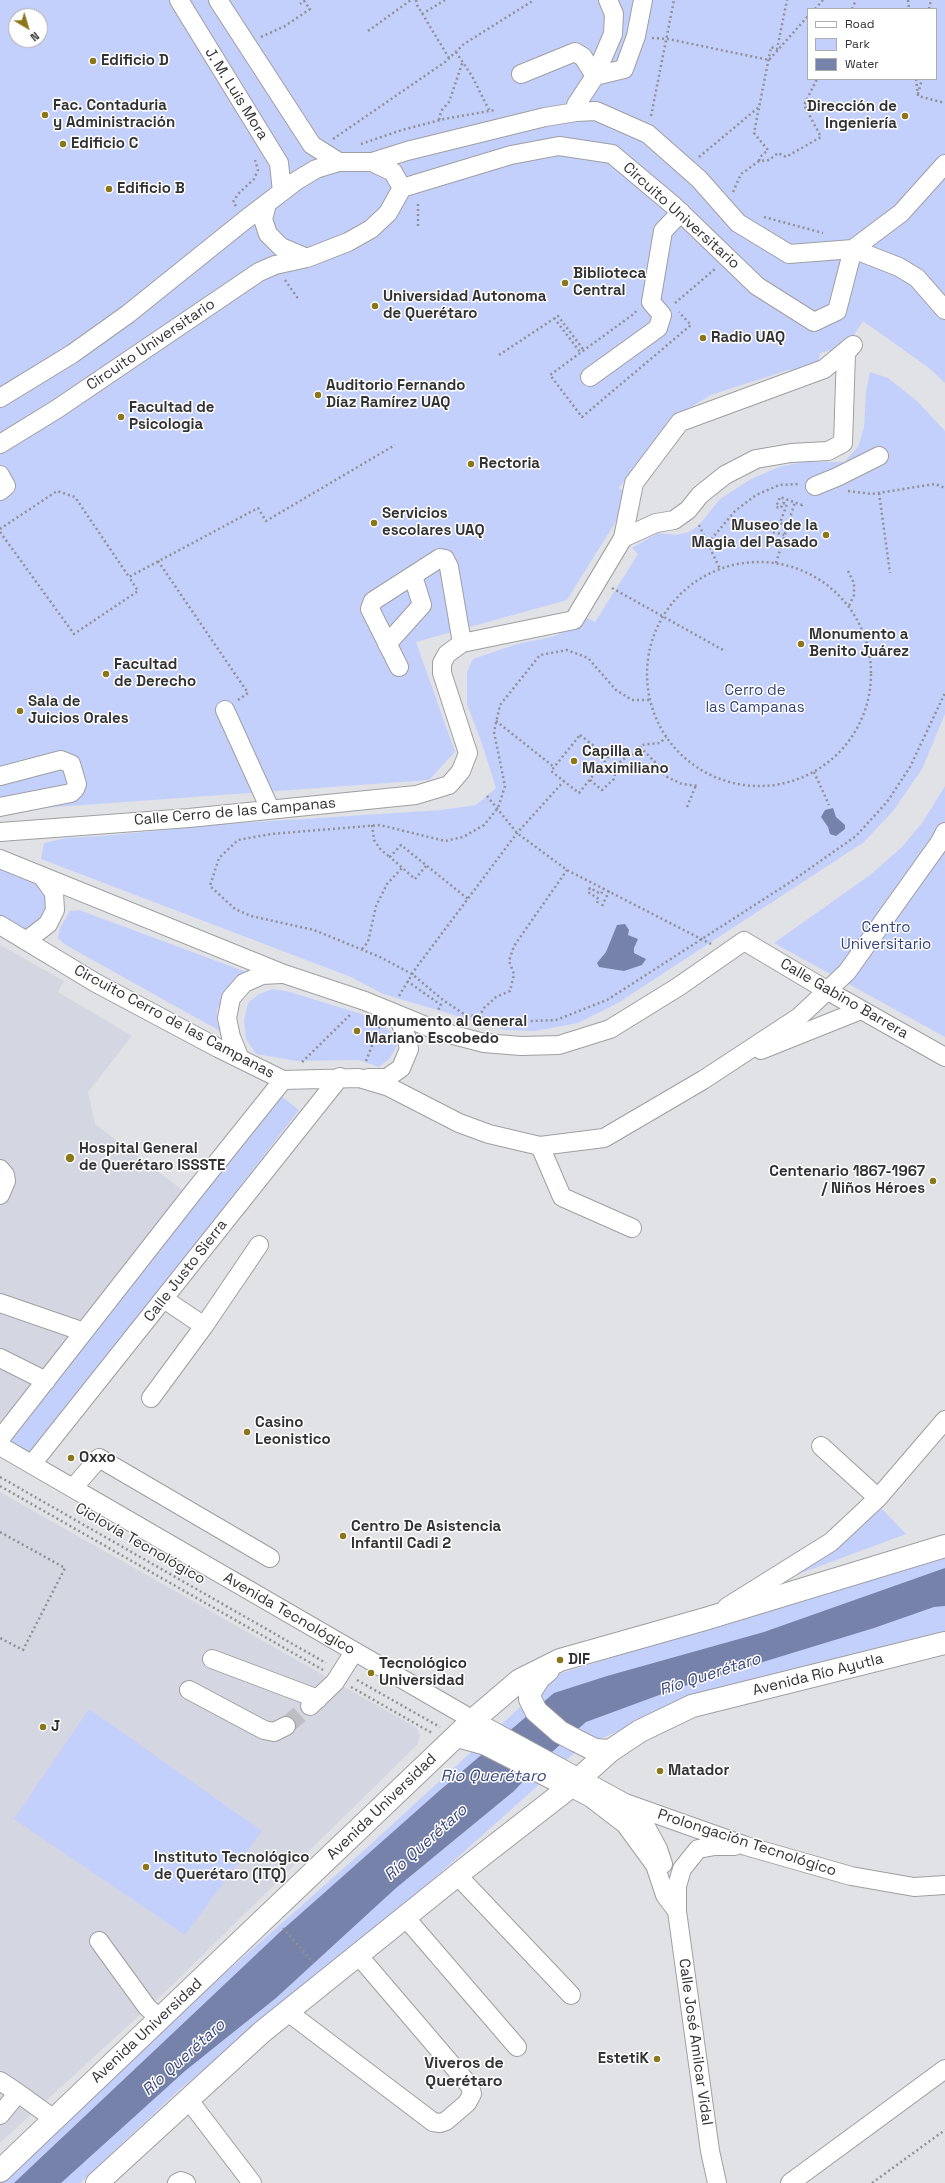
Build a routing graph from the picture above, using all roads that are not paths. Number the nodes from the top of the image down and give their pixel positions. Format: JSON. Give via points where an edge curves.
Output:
{"nodes":[{"id":1,"x":179,"y":0,"type":"edge"},
{"id":2,"x":218,"y":0,"type":"edge"},
{"id":3,"x":643,"y":0,"type":"edge"},
{"id":4,"x":613,"y":4,"type":"edge"},
{"id":5,"x":520,"y":74,"type":"dead end"},
{"id":6,"x":595,"y":76,"type":"junction"},
{"id":7,"x":576,"y":112,"type":"junction"},
{"id":8,"x":339,"y":162,"type":"junction"},
{"id":9,"x":372,"y":162,"type":"junction"},
{"id":10,"x":945,"y":164,"type":"edge"},
{"id":11,"x":402,"y":188,"type":"junction"},
{"id":12,"x":282,"y":192,"type":"junction"},
{"id":13,"x":267,"y":204,"type":"junction"},
{"id":14,"x":681,"y":212,"type":"junction"},
{"id":15,"x":853,"y":249,"type":"junction"},
{"id":16,"x":307,"y":258,"type":"junction"},
{"id":17,"x":945,"y":310,"type":"edge"},
{"id":18,"x":590,"y":377,"type":"dead end"},
{"id":19,"x":0,"y":398,"type":"edge"},
{"id":20,"x":0,"y":444,"type":"edge"},
{"id":21,"x":879,"y":456,"type":"dead end"},
{"id":22,"x":0,"y":475,"type":"edge"},
{"id":23,"x":814,"y":486,"type":"dead end"},
{"id":24,"x":0,"y":491,"type":"edge"},
{"id":25,"x":623,"y":538,"type":"junction"},
{"id":26,"x":413,"y":576,"type":"junction"},
{"id":27,"x":462,"y":643,"type":"junction"},
{"id":28,"x":387,"y":644,"type":"junction"},
{"id":29,"x":399,"y":667,"type":"dead end"},
{"id":30,"x":225,"y":710,"type":"road end"},
{"id":31,"x":0,"y":776,"type":"edge"},
{"id":32,"x":0,"y":807,"type":"edge"},
{"id":33,"x":270,"y":810,"type":"junction"},
{"id":34,"x":0,"y":832,"type":"edge"},
{"id":35,"x":945,"y":832,"type":"edge"},
{"id":36,"x":0,"y":859,"type":"edge"},
{"id":37,"x":42,"y":876,"type":"junction"},
{"id":38,"x":0,"y":925,"type":"edge"},
{"id":39,"x":26,"y":941,"type":"junction"},
{"id":40,"x":284,"y":974,"type":"junction"},
{"id":41,"x":828,"y":991,"type":"junction"},
{"id":42,"x":860,"y":1010,"type":"junction"},
{"id":43,"x":391,"y":1012,"type":"junction"},
{"id":44,"x":747,"y":1052,"type":"junction"},
{"id":45,"x":945,"y":1057,"type":"edge"},
{"id":46,"x":240,"y":1058,"type":"junction"},
{"id":47,"x":340,"y":1077,"type":"junction"},
{"id":48,"x":359,"y":1078,"type":"junction"},
{"id":49,"x":283,"y":1080,"type":"junction"},
{"id":50,"x":540,"y":1146,"type":"junction"},
{"id":51,"x":0,"y":1169,"type":"edge"},
{"id":52,"x":0,"y":1195,"type":"edge"},
{"id":53,"x":632,"y":1228,"type":"dead end"},
{"id":54,"x":259,"y":1245,"type":"dead end"},
{"id":55,"x":164,"y":1299,"type":"junction"},
{"id":56,"x":0,"y":1303,"type":"edge"},
{"id":57,"x":204,"y":1326,"type":"junction"},
{"id":58,"x":84,"y":1332,"type":"junction"},
{"id":59,"x":0,"y":1358,"type":"edge"},
{"id":60,"x":46,"y":1381,"type":"junction"},
{"id":61,"x":151,"y":1398,"type":"dead end"},
{"id":62,"x":945,"y":1420,"type":"edge"},
{"id":63,"x":0,"y":1439,"type":"edge"},
{"id":64,"x":0,"y":1446,"type":"edge"},
{"id":65,"x":821,"y":1446,"type":"dead end"},
{"id":66,"x":32,"y":1464,"type":"junction"},
{"id":67,"x":73,"y":1488,"type":"junction"},
{"id":68,"x":878,"y":1498,"type":"junction"},
{"id":69,"x":945,"y":1546,"type":"edge"},
{"id":70,"x":270,"y":1558,"type":"dead end"},
{"id":71,"x":705,"y":1619,"type":"junction"},
{"id":72,"x":945,"y":1643,"type":"edge"},
{"id":73,"x":354,"y":1652,"type":"junction"},
{"id":74,"x":212,"y":1659,"type":"dead end"},
{"id":75,"x":560,"y":1660,"type":"junction"},
{"id":76,"x":189,"y":1690,"type":"dead end"},
{"id":77,"x":473,"y":1720,"type":"junction"},
{"id":78,"x":286,"y":1726,"type":"tunnel mouth"},
{"id":79,"x":492,"y":1738,"type":"junction"},
{"id":80,"x":453,"y":1739,"type":"junction"},
{"id":81,"x":610,"y":1751,"type":"junction"},
{"id":82,"x":566,"y":1778,"type":"junction"},
{"id":83,"x":625,"y":1803,"type":"junction"},
{"id":84,"x":746,"y":1846,"type":"junction"},
{"id":85,"x":458,"y":1875,"type":"junction"},
{"id":86,"x":945,"y":1885,"type":"edge"},
{"id":87,"x":673,"y":1906,"type":"junction"},
{"id":88,"x":405,"y":1917,"type":"junction"},
{"id":89,"x":99,"y":1941,"type":"dead end"},
{"id":90,"x":358,"y":1955,"type":"junction"},
{"id":91,"x":571,"y":1995,"type":"dead end"},
{"id":92,"x":288,"y":2012,"type":"junction"},
{"id":93,"x":160,"y":2019,"type":"junction"},
{"id":94,"x":517,"y":2047,"type":"dead end"},
{"id":95,"x":945,"y":2069,"type":"edge"},
{"id":96,"x":0,"y":2081,"type":"edge"},
{"id":97,"x":18,"y":2093,"type":"junction"},
{"id":98,"x":188,"y":2099,"type":"junction"},
{"id":99,"x":0,"y":2115,"type":"edge"},
{"id":100,"x":54,"y":2119,"type":"junction"},
{"id":101,"x":0,"y":2171,"type":"edge"},
{"id":102,"x":97,"y":2183,"type":"edge"},
{"id":103,"x":177,"y":2183,"type":"edge"},
{"id":104,"x":186,"y":2183,"type":"edge"},
{"id":105,"x":252,"y":2183,"type":"edge"},
{"id":106,"x":707,"y":2183,"type":"edge"},
{"id":107,"x":717,"y":2183,"type":"edge"},
{"id":108,"x":790,"y":2183,"type":"edge"}],
"edges":[{"from":1,"to":12,"type":"street","name":"J. M. Luis Mora","via":[[279,163]]},
{"from":2,"to":8,"type":"street","via":[[312,145]]},
{"from":3,"to":6,"type":"street","via":[[636,36],[624,69]]},
{"from":4,"to":6,"type":"street","via":[[613,34]]},
{"from":5,"to":6,"type":"street","via":[[575,52],[583,57]]},
{"from":6,"to":7,"type":"street","via":[[576,105]]},
{"from":7,"to":9,"type":"street","via":[[407,150]]},
{"from":7,"to":15,"type":"street","via":[[596,111],[648,134],[699,179],[738,223],[789,254]]},
{"from":8,"to":9,"type":"street"},
{"from":8,"to":12,"type":"street","via":[[316,169]]},
{"from":9,"to":11,"type":"street","via":[[392,172]]},
{"from":10,"to":15,"type":"street","via":[[900,213]]},
{"from":11,"to":14,"type":"street","name":"Circuito Universitario","via":[[511,155],[559,146],[612,154]]},
{"from":11,"to":16,"type":"street","name":"Circuito Universitario","via":[[388,213],[371,229],[348,242]]},
{"from":12,"to":13,"type":"street"},
{"from":13,"to":16,"type":"street","via":[[263,219],[268,234],[281,248]]},
{"from":13,"to":19,"type":"street","via":[[128,314],[72,354]]},
{"from":14,"to":15,"type":"street","name":"Circuito Universitario","via":[[757,286],[814,322],[837,311]]},
{"from":14,"to":18,"type":"street","via":[[663,231],[651,302],[662,314],[658,328]]},
{"from":15,"to":17,"type":"street","via":[[899,267],[917,278]]},
{"from":16,"to":20,"type":"street","name":"Circuito Universitario","via":[[275,265],[259,272],[64,404]]},
{"from":21,"to":23,"type":"street"},
{"from":22,"to":24,"type":"street","via":[[6,486]]},
{"from":25,"to":25,"type":"street","via":[[634,483],[680,422],[824,369],[853,345],[846,353],[843,443],[828,451],[791,453],[756,459],[725,475],[674,520],[656,523]]},
{"from":25,"to":27,"type":"street","via":[[574,620]]},
{"from":26,"to":27,"type":"street","via":[[440,558],[445,559],[449,568]]},
{"from":26,"to":28,"type":"street","via":[[422,605]]},
{"from":26,"to":28,"type":"street","via":[[373,601],[370,610]]},
{"from":27,"to":33,"type":"street","name":"Calle Cerro de las Campanas","via":[[447,654],[442,663],[442,673],[468,753],[461,771],[450,785],[416,795]]},
{"from":28,"to":29,"type":"street"},
{"from":30,"to":33,"type":"street"},
{"from":31,"to":32,"type":"street","via":[[61,760],[71,764],[77,784],[71,793]]},
{"from":33,"to":34,"type":"street","name":"Calle Cerro de las Campanas"},
{"from":35,"to":41,"type":"street","via":[[847,972]]},
{"from":36,"to":37,"type":"street"},
{"from":37,"to":39,"type":"street","via":[[54,893],[55,910],[48,924]]},
{"from":37,"to":40,"type":"street"},
{"from":38,"to":39,"type":"street","name":"Circuito Cerro de las Campanas"},
{"from":39,"to":46,"type":"street","name":"Circuito Cerro de las Campanas","via":[[96,983]]},
{"from":40,"to":43,"type":"street"},
{"from":40,"to":46,"type":"street","via":[[262,975],[244,983],[231,998],[227,1018],[231,1037]]},
{"from":41,"to":42,"type":"street","name":"Calle Gabino Barrera"},
{"from":41,"to":43,"type":"street","name":"Calle Gabino Barrera","via":[[744,941],[678,987],[610,1029],[559,1045],[521,1046],[484,1043],[438,1031]]},
{"from":41,"to":44,"type":"street","name":"Circuito Cerro de las Campanas"},
{"from":42,"to":44,"type":"street","via":[[765,1049]]},
{"from":42,"to":45,"type":"street","name":"Calle Gabino Barrera"},
{"from":43,"to":48,"type":"street","via":[[406,1036],[409,1049],[401,1068],[387,1078]]},
{"from":44,"to":50,"type":"street","name":"Circuito Cerro de las Campanas","via":[[604,1138]]},
{"from":46,"to":49,"type":"street","name":"Circuito Cerro de las Campanas"},
{"from":47,"to":48,"type":"street","name":"Circuito Cerro de las Campanas"},
{"from":47,"to":49,"type":"street","name":"Circuito Cerro de las Campanas","via":[[308,1081]]},
{"from":47,"to":55,"type":"street","name":"Calle Justo Sierra"},
{"from":48,"to":50,"type":"street","name":"Circuito Cerro de las Campanas","via":[[388,1087],[459,1123],[489,1134]]},
{"from":49,"to":58,"type":"street"},
{"from":50,"to":53,"type":"street","via":[[562,1197]]},
{"from":51,"to":52,"type":"street","via":[[6,1180]]},
{"from":54,"to":57,"type":"street"},
{"from":55,"to":57,"type":"street"},
{"from":55,"to":66,"type":"street","name":"Calle Justo Sierra"},
{"from":56,"to":58,"type":"street"},
{"from":57,"to":61,"type":"street"},
{"from":58,"to":60,"type":"street"},
{"from":59,"to":60,"type":"street"},
{"from":60,"to":63,"type":"street"},
{"from":62,"to":68,"type":"street"},
{"from":64,"to":66,"type":"street","name":"Avenida Tecnológico"},
{"from":65,"to":68,"type":"street"},
{"from":66,"to":67,"type":"street","name":"Avenida Tecnológico"},
{"from":67,"to":70,"type":"street","via":[[99,1458]]},
{"from":67,"to":73,"type":"street","name":"Avenida Tecnológico"},
{"from":68,"to":71,"type":"street","via":[[831,1542]]},
{"from":69,"to":71,"type":"main road"},
{"from":71,"to":75,"type":"main road","name":"Avenida Universidad"},
{"from":72,"to":81,"type":"main road","name":"Avenida Río Ayutla","via":[[692,1706],[640,1731]]},
{"from":73,"to":74,"type":"street","via":[[339,1675],[314,1702]]},
{"from":73,"to":77,"type":"street","name":"Avenida Tecnológico"},
{"from":75,"to":77,"type":"main road","name":"Avenida Universidad","via":[[520,1680]]},
{"from":75,"to":81,"type":"main road","via":[[539,1678],[530,1692],[532,1705],[540,1717],[560,1732],[595,1750]]},
{"from":76,"to":78,"type":"street","via":[[264,1730],[274,1732]]},
{"from":77,"to":79,"type":"street","name":"Avenida Tecnológico"},
{"from":77,"to":80,"type":"main road","name":"Avenida Universidad"},
{"from":79,"to":80,"type":"main road"},
{"from":79,"to":82,"type":"main road"},
{"from":80,"to":93,"type":"main road","name":"Avenida Universidad"},
{"from":81,"to":82,"type":"main road"},
{"from":82,"to":83,"type":"street","name":"Prolongación Tecnológico"},
{"from":82,"to":85,"type":"main road"},
{"from":82,"to":87,"type":"street","name":"Calle José Amilcar Vidal","via":[[625,1824],[655,1865],[665,1896]]},
{"from":83,"to":84,"type":"street","name":"Prolongación Tecnológico"},
{"from":83,"to":87,"type":"street","name":"Calle José Amilcar Vidal","via":[[644,1823],[658,1849]]},
{"from":84,"to":86,"type":"street","name":"Prolongación Tecnológico","via":[[851,1876],[914,1887]]},
{"from":84,"to":87,"type":"street","via":[[698,1849],[682,1868]]},
{"from":85,"to":88,"type":"main road"},
{"from":85,"to":91,"type":"street"},
{"from":87,"to":106,"type":"street","name":"Calle José Amilcar Vidal","via":[[701,2158]]},
{"from":87,"to":107,"type":"street","name":"Calle José Amilcar Vidal"},
{"from":88,"to":90,"type":"main road"},
{"from":88,"to":94,"type":"street"},
{"from":89,"to":93,"type":"street","via":[[147,2007]]},
{"from":90,"to":92,"type":"main road"},
{"from":90,"to":92,"type":"street","via":[[470,2086],[472,2094],[467,2103],[446,2121],[433,2122]]},
{"from":92,"to":98,"type":"main road"},
{"from":93,"to":100,"type":"main road","name":"Avenida Universidad"},
{"from":95,"to":108,"type":"street"},
{"from":96,"to":97,"type":"street"},
{"from":97,"to":99,"type":"street"},
{"from":97,"to":100,"type":"street"},
{"from":98,"to":102,"type":"main road"},
{"from":98,"to":105,"type":"street"},
{"from":100,"to":101,"type":"main road","name":"Avenida Universidad"},
{"from":103,"to":104,"type":"street"}]}
